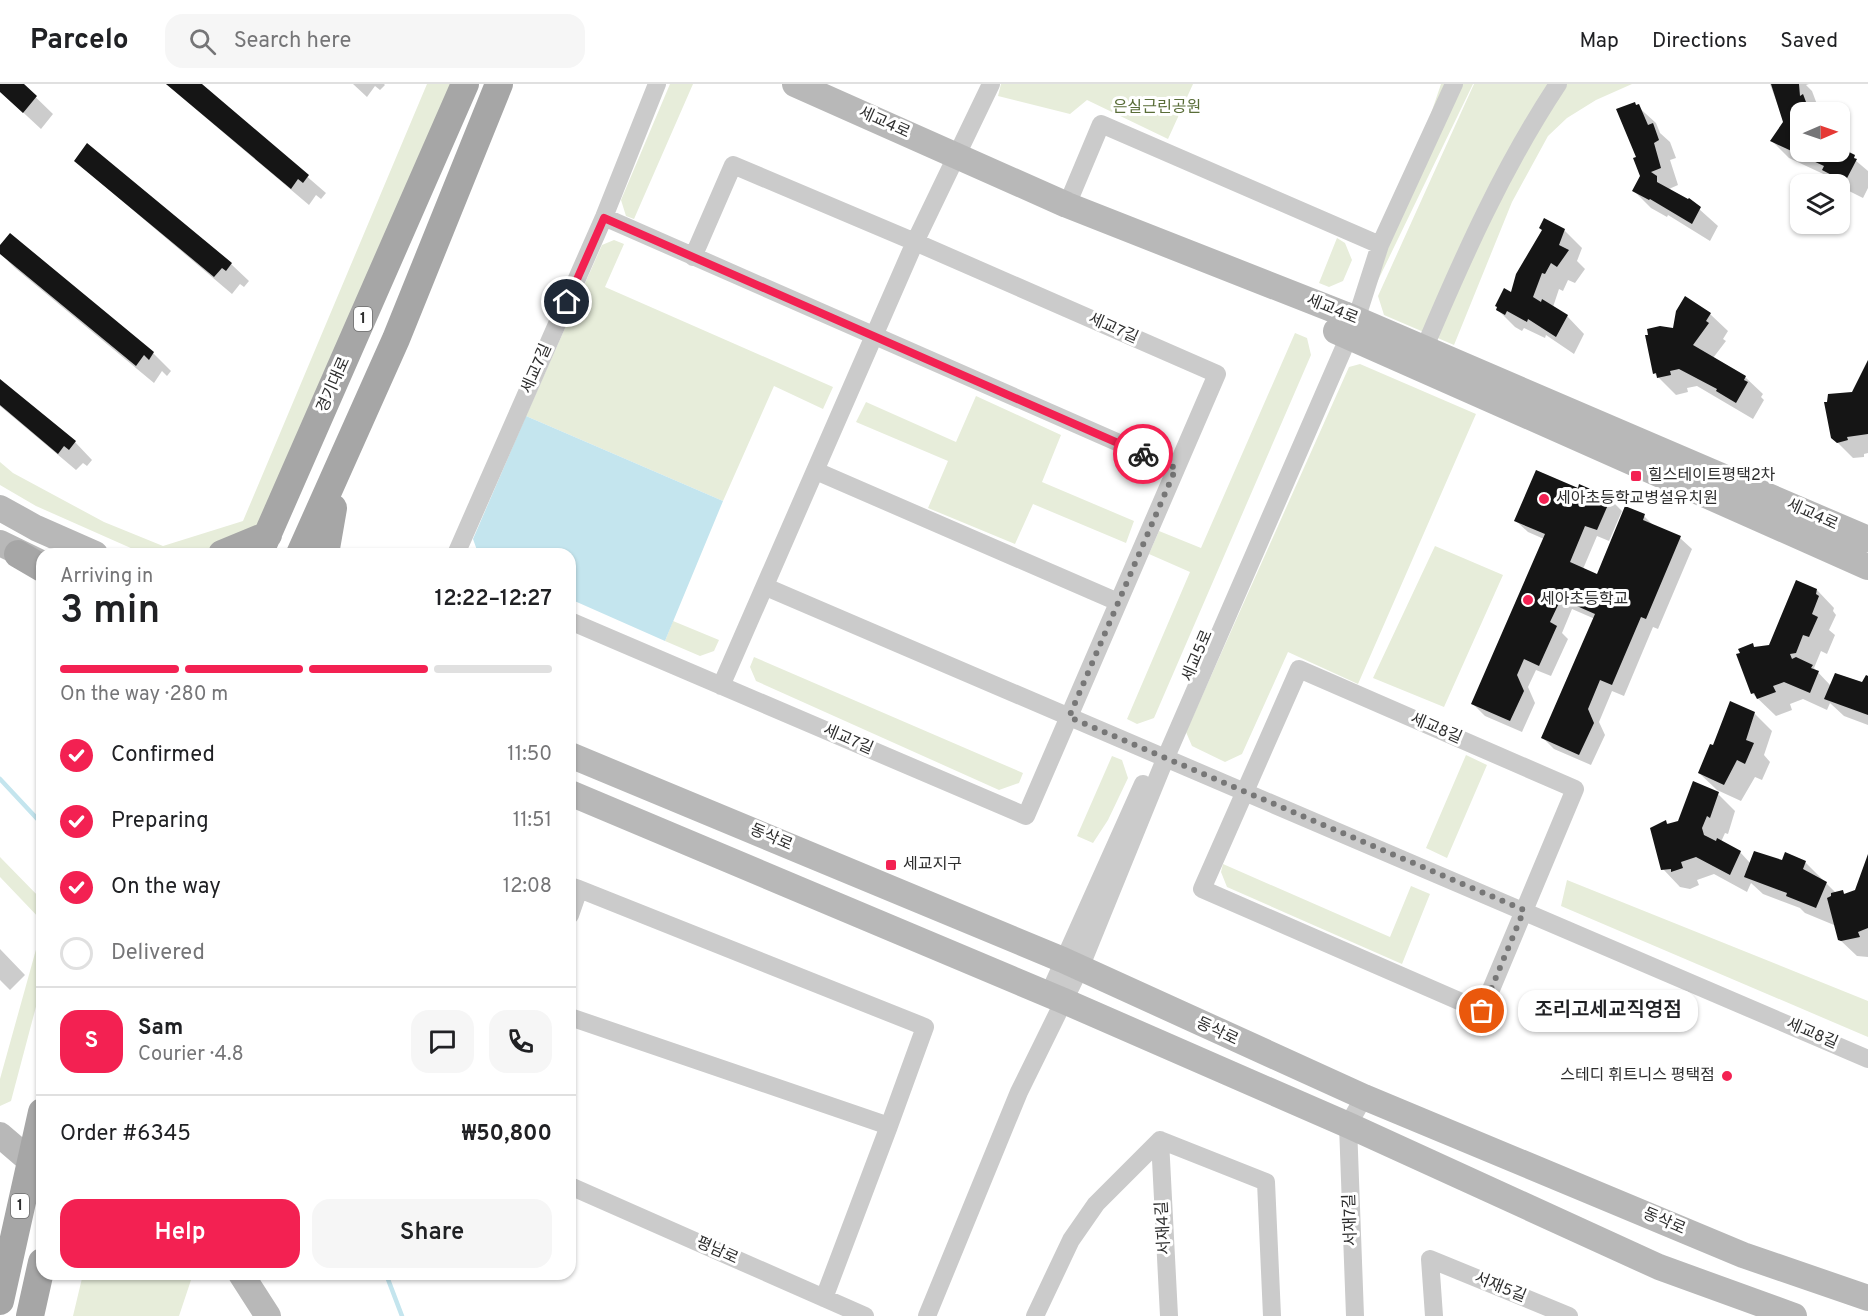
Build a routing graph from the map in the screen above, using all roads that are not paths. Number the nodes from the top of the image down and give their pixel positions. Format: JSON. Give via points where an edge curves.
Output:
{"nodes":[{"id":1,"x":465,"y":84,"type":"edge"},
{"id":2,"x":499,"y":84,"type":"edge"},
{"id":3,"x":657,"y":84,"type":"edge"},
{"id":4,"x":795,"y":84,"type":"edge"},
{"id":5,"x":991,"y":84,"type":"edge"},
{"id":6,"x":1454,"y":84,"type":"edge"},
{"id":7,"x":1558,"y":84,"type":"edge"},
{"id":8,"x":956,"y":154,"type":"junction"},
{"id":9,"x":1067,"y":205,"type":"junction"},
{"id":10,"x":604,"y":218,"type":"junction"},
{"id":11,"x":915,"y":242,"type":"junction"},
{"id":12,"x":1380,"y":245,"type":"junction"},
{"id":13,"x":693,"y":257,"type":"junction"},
{"id":14,"x":1346,"y":325,"type":"junction"},
{"id":15,"x":875,"y":337,"type":"junction"},
{"id":16,"x":1424,"y":349,"type":"junction"},
{"id":17,"x":344,"y":458,"type":"junction"},
{"id":18,"x":1176,"y":468,"type":"junction"},
{"id":19,"x":816,"y":471,"type":"junction"},
{"id":20,"x":0,"y":508,"type":"edge"},
{"id":21,"x":1868,"y":539,"type":"edge"},
{"id":22,"x":264,"y":544,"type":"edge"},
{"id":23,"x":81,"y":548,"type":"edge"},
{"id":24,"x":247,"y":548,"type":"edge"},
{"id":25,"x":303,"y":548,"type":"edge"},
{"id":26,"x":326,"y":548,"type":"edge"},
{"id":27,"x":459,"y":548,"type":"edge"},
{"id":28,"x":1868,"y":567,"type":"edge"},
{"id":29,"x":766,"y":587,"type":"junction"},
{"id":30,"x":1118,"y":602,"type":"junction"},
{"id":31,"x":576,"y":624,"type":"edge"},
{"id":32,"x":721,"y":686,"type":"junction"},
{"id":33,"x":1069,"y":717,"type":"junction"},
{"id":34,"x":1161,"y":755,"type":"junction"},
{"id":35,"x":576,"y":757,"type":"edge"},
{"id":36,"x":1246,"y":792,"type":"junction"},
{"id":37,"x":576,"y":795,"type":"edge"},
{"id":38,"x":576,"y":888,"type":"edge"},
{"id":39,"x":1524,"y":910,"type":"junction"},
{"id":40,"x":1072,"y":964,"type":"junction"},
{"id":41,"x":1056,"y":999,"type":"junction"},
{"id":42,"x":576,"y":1019,"type":"edge"},
{"id":43,"x":1868,"y":1059,"type":"edge"},
{"id":44,"x":1364,"y":1097,"type":"junction"},
{"id":45,"x":1348,"y":1125,"type":"junction"},
{"id":46,"x":889,"y":1126,"type":"junction"},
{"id":47,"x":0,"y":1135,"type":"edge"},
{"id":48,"x":1160,"y":1140,"type":"junction"},
{"id":49,"x":36,"y":1166,"type":"edge"},
{"id":50,"x":576,"y":1189,"type":"edge"},
{"id":51,"x":38,"y":1280,"type":"edge"},
{"id":52,"x":245,"y":1280,"type":"edge"},
{"id":53,"x":824,"y":1298,"type":"junction"},
{"id":54,"x":1868,"y":1298,"type":"edge"},
{"id":55,"x":0,"y":1301,"type":"edge"},
{"id":56,"x":30,"y":1316,"type":"edge"},
{"id":57,"x":268,"y":1316,"type":"edge"},
{"id":58,"x":865,"y":1316,"type":"edge"},
{"id":59,"x":927,"y":1316,"type":"edge"},
{"id":60,"x":1035,"y":1316,"type":"edge"},
{"id":61,"x":1169,"y":1316,"type":"edge"},
{"id":62,"x":1272,"y":1316,"type":"edge"},
{"id":63,"x":1355,"y":1316,"type":"edge"},
{"id":64,"x":1434,"y":1316,"type":"edge"},
{"id":65,"x":1569,"y":1316,"type":"edge"},
{"id":66,"x":1794,"y":1316,"type":"edge"}],
"edges":[{"from":1,"to":22,"type":"main road","name":"경기대로","number":"1"},
{"from":2,"to":17,"type":"main road"},
{"from":3,"to":10,"type":"street","name":"세교7길"},
{"from":4,"to":8,"type":"main road","name":"세교4로"},
{"from":5,"to":8,"type":"street"},
{"from":6,"to":12,"type":"street","name":"세교5로"},
{"from":7,"to":16,"type":"street","via":[[1519,146],[1466,249]]},
{"from":8,"to":9,"type":"main road","name":"세교4로"},
{"from":8,"to":11,"type":"street"},
{"from":9,"to":12,"type":"street","via":[[1101,124]]},
{"from":9,"to":14,"type":"main road","name":"세교4로"},
{"from":10,"to":13,"type":"street"},
{"from":10,"to":27,"type":"street","name":"세교7길"},
{"from":11,"to":13,"type":"street","name":"세교7길","via":[[733,165]]},
{"from":11,"to":15,"type":"street"},
{"from":11,"to":18,"type":"street","name":"세교7길","via":[[1216,374]]},
{"from":12,"to":14,"type":"street","name":"세교5로"},
{"from":13,"to":15,"type":"street"},
{"from":14,"to":16,"type":"main road","name":"세교4로"},
{"from":14,"to":28,"type":"main road","name":"세교4로"},
{"from":14,"to":34,"type":"street","name":"세교5로"},
{"from":15,"to":18,"type":"street"},
{"from":15,"to":19,"type":"street"},
{"from":16,"to":21,"type":"main road","name":"세교4로"},
{"from":17,"to":25,"type":"main road"},
{"from":17,"to":26,"type":"main road"},
{"from":18,"to":30,"type":"street","name":"세교7길"},
{"from":19,"to":29,"type":"street"},
{"from":19,"to":30,"type":"street"},
{"from":20,"to":23,"type":"main road"},
{"from":22,"to":24,"type":"main road"},
{"from":29,"to":32,"type":"street"},
{"from":29,"to":33,"type":"street"},
{"from":30,"to":33,"type":"street","name":"세교7길"},
{"from":31,"to":32,"type":"street","name":"세교7길"},
{"from":32,"to":33,"type":"street","name":"세교7길","via":[[1026,816]]},
{"from":33,"to":34,"type":"street"},
{"from":34,"to":36,"type":"street","name":"세교8길"},
{"from":34,"to":40,"type":"street","name":"세교5로"},
{"from":35,"to":40,"type":"main road","name":"동삭로"},
{"from":36,"to":39,"type":"street","name":"세교8길"},
{"from":36,"to":39,"type":"street","name":"세교8길","via":[[1202,889],[1482,1011]]},
{"from":36,"to":39,"type":"street","name":"세교8길","via":[[1299,669],[1575,789]]},
{"from":37,"to":41,"type":"main road","name":"동삭로"},
{"from":38,"to":46,"type":"street","via":[[926,1027]]},
{"from":39,"to":43,"type":"street","name":"세교8길"},
{"from":40,"to":41,"type":"street","name":"세교5로"},
{"from":40,"to":44,"type":"main road","name":"동삭로"},
{"from":41,"to":45,"type":"main road","name":"동삭로"},
{"from":41,"to":59,"type":"street","name":"세교5로","via":[[1031,1072],[1019,1092]]},
{"from":42,"to":46,"type":"street"},
{"from":44,"to":45,"type":"street"},
{"from":44,"to":54,"type":"main road","name":"동삭로","via":[[1743,1255]]},
{"from":45,"to":63,"type":"street","name":"서재7길"},
{"from":45,"to":66,"type":"main road","name":"동삭로","via":[[1659,1267]]},
{"from":46,"to":53,"type":"street"},
{"from":47,"to":49,"type":"main road"},
{"from":48,"to":60,"type":"street","via":[[1096,1204],[1071,1240]]},
{"from":48,"to":61,"type":"street","name":"서재4길"},
{"from":48,"to":62,"type":"street","via":[[1266,1182]]},
{"from":49,"to":55,"type":"main road","number":"1"},
{"from":50,"to":53,"type":"street","name":"평남로"},
{"from":51,"to":56,"type":"main road"},
{"from":52,"to":57,"type":"main road"},
{"from":53,"to":58,"type":"street","name":"평남로"},
{"from":64,"to":65,"type":"street","name":"서재5길","via":[[1430,1259]]}]}
